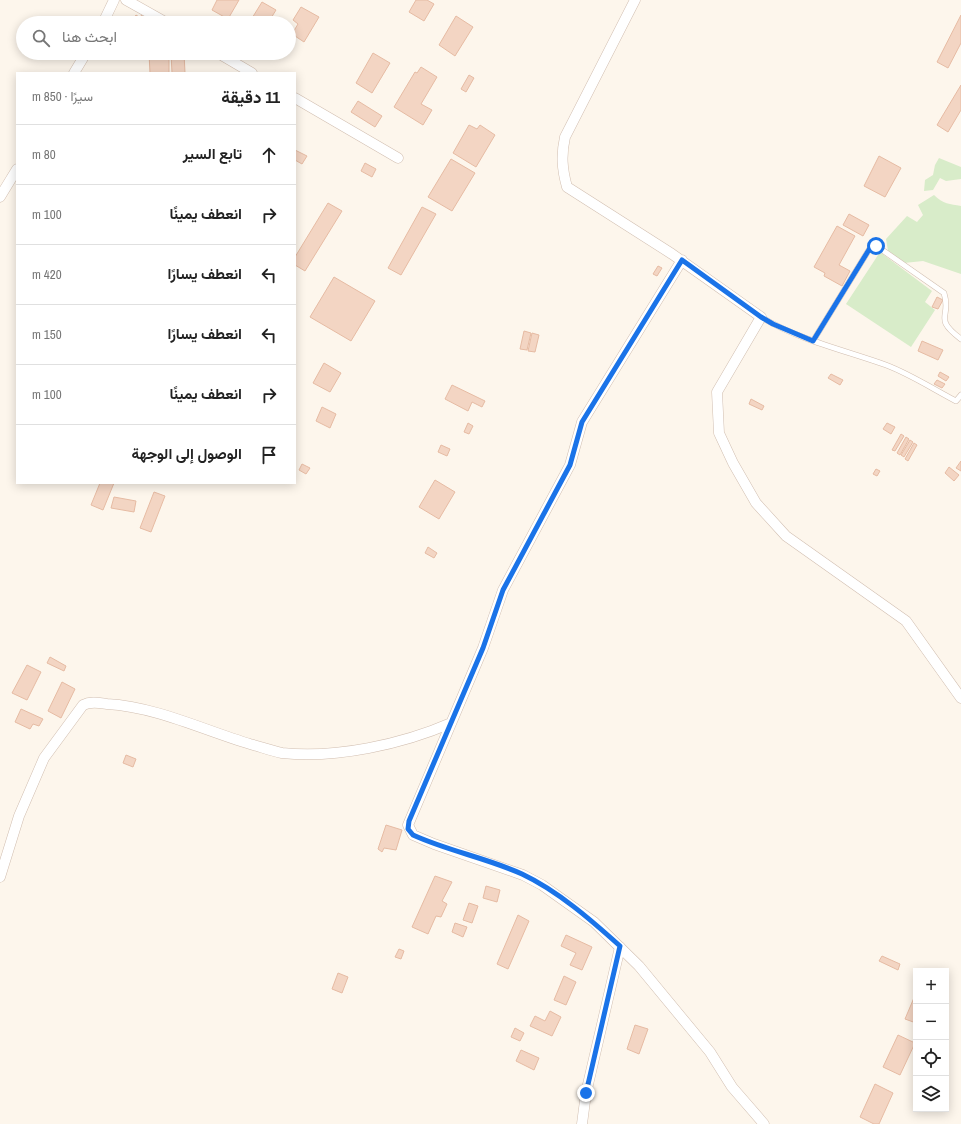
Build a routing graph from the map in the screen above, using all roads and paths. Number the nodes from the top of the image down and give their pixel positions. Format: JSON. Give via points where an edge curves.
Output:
{"nodes":[{"id":1,"x":114,"y":0,"type":"edge"},
{"id":2,"x":126,"y":0,"type":"edge"},
{"id":3,"x":635,"y":0,"type":"edge"},
{"id":4,"x":106,"y":16,"type":"edge"},
{"id":5,"x":155,"y":16,"type":"edge"},
{"id":6,"x":82,"y":60,"type":"edge"},
{"id":7,"x":230,"y":60,"type":"edge"},
{"id":8,"x":75,"y":72,"type":"edge"},
{"id":9,"x":250,"y":72,"type":"edge"},
{"id":10,"x":296,"y":99,"type":"edge"},
{"id":11,"x":398,"y":158,"type":"dead end"},
{"id":12,"x":16,"y":170,"type":"edge"},
{"id":13,"x":0,"y":197,"type":"edge"},
{"id":14,"x":682,"y":260,"type":"junction"},
{"id":15,"x":761,"y":317,"type":"junction"},
{"id":16,"x":961,"y":339,"type":"edge"},
{"id":17,"x":813,"y":341,"type":"junction"},
{"id":18,"x":961,"y":396,"type":"edge"},
{"id":19,"x":961,"y":698,"type":"edge"},
{"id":20,"x":451,"y":723,"type":"junction"},
{"id":21,"x":0,"y":877,"type":"edge"},
{"id":22,"x":620,"y":946,"type":"junction"},
{"id":23,"x":582,"y":1124,"type":"edge"},
{"id":24,"x":764,"y":1124,"type":"edge"}],
"edges":[{"from":1,"to":4,"type":"street"},
{"from":2,"to":5,"type":"street"},
{"from":3,"to":14,"type":"street","via":[[565,137],[562,165],[567,186]]},
{"from":6,"to":8,"type":"street"},
{"from":7,"to":9,"type":"street"},
{"from":10,"to":11,"type":"street"},
{"from":12,"to":13,"type":"street"},
{"from":14,"to":15,"type":"street"},
{"from":14,"to":20,"type":"street","via":[[582,422],[570,465],[503,590],[483,648]]},
{"from":15,"to":17,"type":"lane"},
{"from":15,"to":19,"type":"street","via":[[717,392],[719,433],[733,463],[756,503],[786,536],[906,622]]},
{"from":16,"to":17,"type":"lane","via":[[948,329],[944,322],[944,293],[874,246],[870,248]]},
{"from":17,"to":18,"type":"lane","via":[[888,366],[956,401]]},
{"from":20,"to":21,"type":"street","via":[[425,735],[391,743],[326,754],[282,752],[124,705],[89,702],[83,705],[44,758],[19,816]]},
{"from":20,"to":22,"type":"street","via":[[409,821],[410,832],[434,844],[508,868],[542,885],[594,922]]},
{"from":22,"to":23,"type":"street","via":[[586,1093]]},
{"from":22,"to":24,"type":"street","via":[[640,966],[710,1052],[732,1087]]}]}
